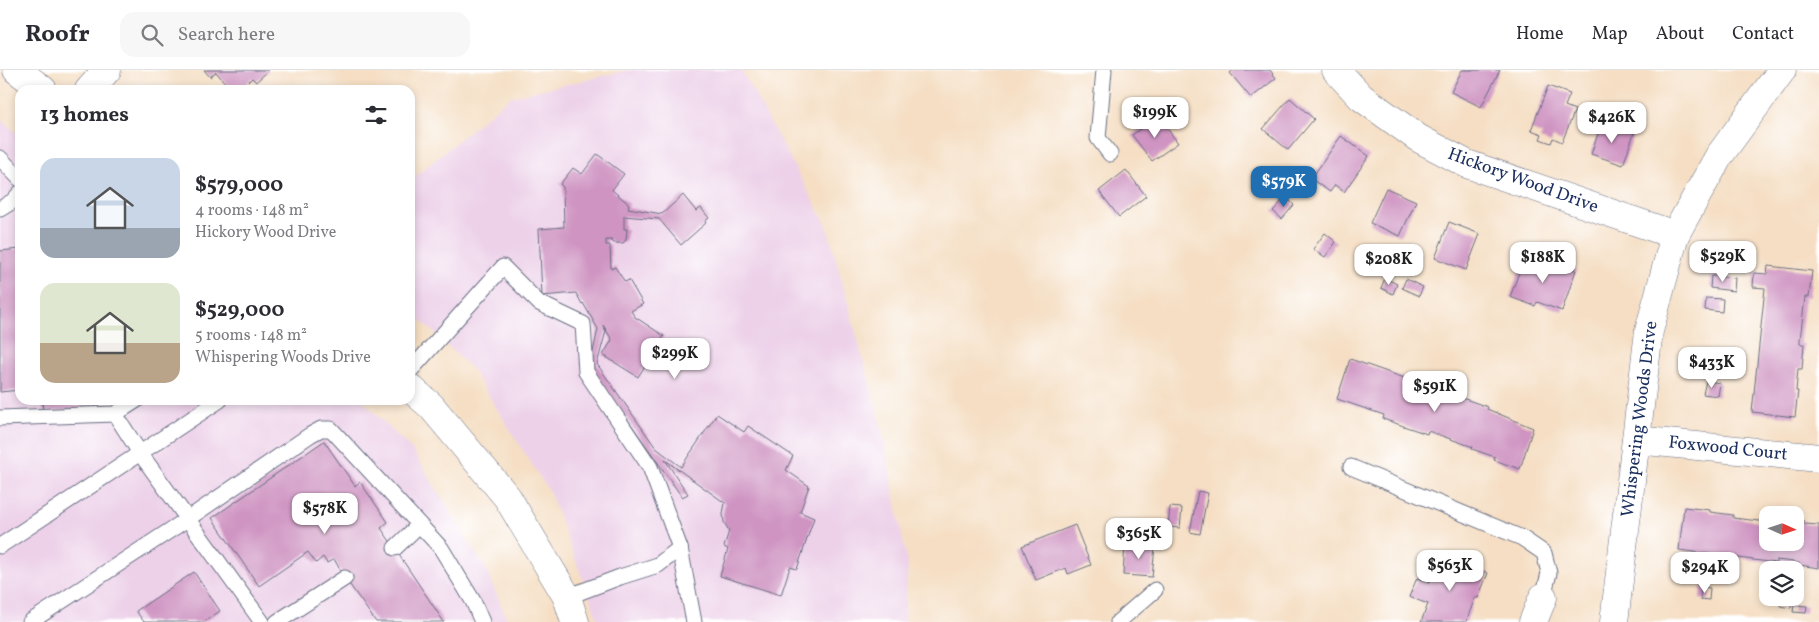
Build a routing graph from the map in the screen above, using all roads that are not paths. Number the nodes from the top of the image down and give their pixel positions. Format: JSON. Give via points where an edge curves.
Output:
{"nodes":[{"id":1,"x":17,"y":70,"type":"edge"},
{"id":2,"x":107,"y":70,"type":"edge"},
{"id":3,"x":1104,"y":70,"type":"edge"},
{"id":4,"x":1336,"y":70,"type":"edge"},
{"id":5,"x":1782,"y":70,"type":"edge"},
{"id":6,"x":36,"y":85,"type":"edge"},
{"id":7,"x":94,"y":85,"type":"edge"},
{"id":8,"x":1110,"y":154,"type":"dead end"},
{"id":9,"x":0,"y":158,"type":"edge"},
{"id":10,"x":15,"y":174,"type":"edge"},
{"id":11,"x":15,"y":199,"type":"edge"},
{"id":12,"x":0,"y":209,"type":"edge"},
{"id":13,"x":1675,"y":235,"type":"junction"},
{"id":14,"x":415,"y":365,"type":"edge"},
{"id":15,"x":415,"y":392,"type":"edge"},
{"id":16,"x":129,"y":405,"type":"edge"},
{"id":17,"x":212,"y":405,"type":"edge"},
{"id":18,"x":115,"y":414,"type":"junction"},
{"id":19,"x":0,"y":418,"type":"edge"},
{"id":20,"x":1636,"y":440,"type":"junction"},
{"id":21,"x":140,"y":453,"type":"junction"},
{"id":22,"x":1819,"y":458,"type":"edge"},
{"id":23,"x":1351,"y":467,"type":"dead end"},
{"id":24,"x":189,"y":518,"type":"junction"},
{"id":25,"x":419,"y":525,"type":"junction"},
{"id":26,"x":0,"y":546,"type":"edge"},
{"id":27,"x":395,"y":548,"type":"dead end"},
{"id":28,"x":680,"y":548,"type":"junction"},
{"id":29,"x":345,"y":578,"type":"dead end"},
{"id":30,"x":1155,"y":590,"type":"dead end"},
{"id":31,"x":1543,"y":597,"type":"joint"},
{"id":32,"x":571,"y":610,"type":"edge"},
{"id":33,"x":30,"y":622,"type":"edge"},
{"id":34,"x":262,"y":622,"type":"edge"},
{"id":35,"x":278,"y":622,"type":"edge"},
{"id":36,"x":482,"y":622,"type":"edge"},
{"id":37,"x":694,"y":622,"type":"edge"},
{"id":38,"x":1118,"y":622,"type":"edge"},
{"id":39,"x":1533,"y":622,"type":"edge"},
{"id":40,"x":1614,"y":622,"type":"edge"}],
"edges":[{"from":1,"to":6,"type":"street"},
{"from":2,"to":7,"type":"street"},
{"from":3,"to":8,"type":"lane","via":[[1098,138]]},
{"from":4,"to":13,"type":"street","name":"Hickory Wood Drive","via":[[1361,97],[1418,138],[1467,164]]},
{"from":5,"to":13,"type":"street","name":"Whispering Woods Drive","via":[[1719,156]]},
{"from":9,"to":10,"type":"lane"},
{"from":11,"to":12,"type":"lane"},
{"from":13,"to":20,"type":"street","name":"Whispering Woods Drive","via":[[1649,330]]},
{"from":14,"to":28,"type":"lane","via":[[502,267],[539,303],[583,324],[586,372],[650,467]]},
{"from":15,"to":32,"type":"street","via":[[431,406],[507,497]]},
{"from":16,"to":18,"type":"lane"},
{"from":17,"to":21,"type":"lane"},
{"from":18,"to":19,"type":"lane"},
{"from":18,"to":21,"type":"lane"},
{"from":20,"to":22,"type":"street","name":"Foxwood Court"},
{"from":20,"to":40,"type":"street","name":"Whispering Woods Drive"},
{"from":21,"to":24,"type":"lane"},
{"from":21,"to":26,"type":"lane"},
{"from":23,"to":31,"type":"lane","via":[[1522,538],[1544,553],[1549,572]]},
{"from":24,"to":25,"type":"lane","via":[[310,435],[321,429],[331,429]]},
{"from":24,"to":33,"type":"lane"},
{"from":24,"to":34,"type":"lane"},
{"from":25,"to":27,"type":"lane"},
{"from":25,"to":36,"type":"lane","via":[[441,548]]},
{"from":28,"to":32,"type":"lane","via":[[658,565],[620,577]]},
{"from":28,"to":37,"type":"lane"},
{"from":29,"to":35,"type":"lane"},
{"from":30,"to":38,"type":"lane"},
{"from":31,"to":39,"type":"street"}]}
